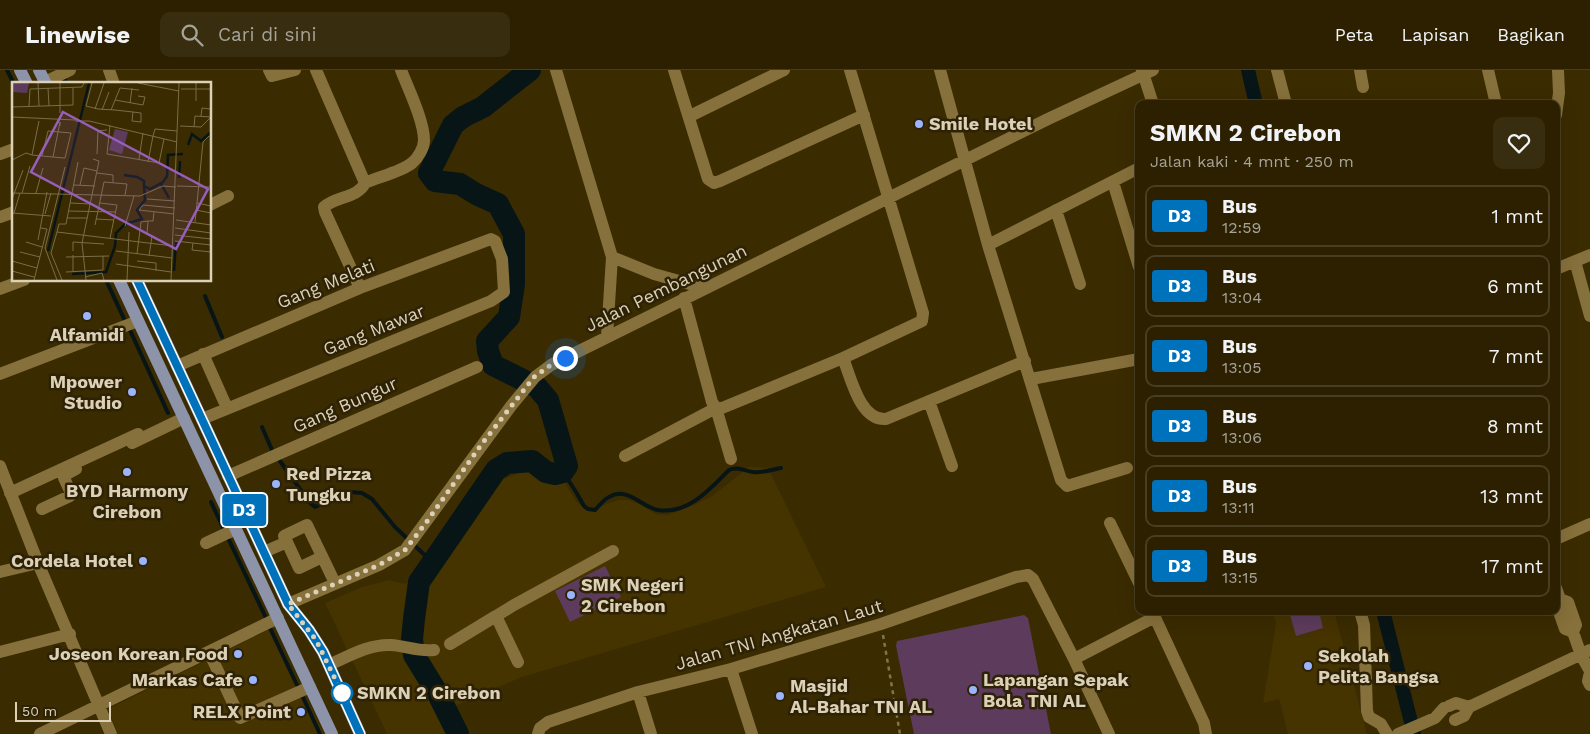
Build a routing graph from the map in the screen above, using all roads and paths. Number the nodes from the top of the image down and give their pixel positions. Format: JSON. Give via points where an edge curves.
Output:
{"nodes":[{"id":1,"x":20,"y":70,"type":"edge"},
{"id":2,"x":109,"y":70,"type":"edge"},
{"id":3,"x":269,"y":70,"type":"edge"},
{"id":4,"x":296,"y":70,"type":"edge"},
{"id":5,"x":316,"y":70,"type":"edge"},
{"id":6,"x":401,"y":70,"type":"edge"},
{"id":7,"x":556,"y":70,"type":"edge"},
{"id":8,"x":674,"y":70,"type":"edge"},
{"id":9,"x":784,"y":70,"type":"edge"},
{"id":10,"x":850,"y":70,"type":"edge"},
{"id":11,"x":1277,"y":70,"type":"edge"},
{"id":12,"x":1360,"y":70,"type":"edge"},
{"id":13,"x":1488,"y":70,"type":"edge"},
{"id":14,"x":1558,"y":70,"type":"edge"},
{"id":15,"x":942,"y":71,"type":"edge"},
{"id":16,"x":1146,"y":71,"type":"edge"},
{"id":17,"x":26,"y":82,"type":"edge"},
{"id":18,"x":113,"y":82,"type":"edge"},
{"id":19,"x":1363,"y":87,"type":"dead end"},
{"id":20,"x":1152,"y":100,"type":"edge"},
{"id":21,"x":1285,"y":100,"type":"edge"},
{"id":22,"x":1495,"y":100,"type":"edge"},
{"id":23,"x":1558,"y":100,"type":"edge"},
{"id":24,"x":864,"y":115,"type":"junction"},
{"id":25,"x":690,"y":116,"type":"junction"},
{"id":26,"x":12,"y":150,"type":"edge"},
{"id":27,"x":0,"y":154,"type":"edge"},
{"id":28,"x":964,"y":161,"type":"junction"},
{"id":29,"x":1135,"y":170,"type":"edge"},
{"id":30,"x":1113,"y":182,"type":"junction"},
{"id":31,"x":365,"y":183,"type":"junction"},
{"id":32,"x":228,"y":196,"type":"dead end"},
{"id":33,"x":888,"y":199,"type":"junction"},
{"id":34,"x":211,"y":204,"type":"edge"},
{"id":35,"x":1056,"y":210,"type":"junction"},
{"id":36,"x":12,"y":213,"type":"edge"},
{"id":37,"x":0,"y":217,"type":"edge"},
{"id":38,"x":491,"y":239,"type":"joint"},
{"id":39,"x":988,"y":245,"type":"junction"},
{"id":40,"x":1135,"y":255,"type":"edge"},
{"id":41,"x":1590,"y":255,"type":"edge"},
{"id":42,"x":612,"y":257,"type":"junction"},
{"id":43,"x":1575,"y":261,"type":"junction"},
{"id":44,"x":1560,"y":267,"type":"edge"},
{"id":45,"x":21,"y":281,"type":"edge"},
{"id":46,"x":119,"y":281,"type":"edge"},
{"id":47,"x":137,"y":281,"type":"edge"},
{"id":48,"x":1080,"y":284,"type":"dead end"},
{"id":49,"x":360,"y":288,"type":"junction"},
{"id":50,"x":704,"y":288,"type":"junction"},
{"id":51,"x":0,"y":289,"type":"edge"},
{"id":52,"x":684,"y":298,"type":"junction"},
{"id":53,"x":1590,"y":316,"type":"edge"},
{"id":54,"x":138,"y":321,"type":"junction"},
{"id":55,"x":162,"y":333,"type":"junction"},
{"id":56,"x":607,"y":336,"type":"junction"},
{"id":57,"x":147,"y":340,"type":"junction"},
{"id":58,"x":203,"y":354,"type":"junction"},
{"id":59,"x":843,"y":358,"type":"junction"},
{"id":60,"x":1135,"y":360,"type":"edge"},
{"id":61,"x":1025,"y":361,"type":"junction"},
{"id":62,"x":177,"y":366,"type":"junction"},
{"id":63,"x":476,"y":367,"type":"dead end"},
{"id":64,"x":0,"y":374,"type":"edge"},
{"id":65,"x":1031,"y":379,"type":"junction"},
{"id":66,"x":930,"y":401,"type":"junction"},
{"id":67,"x":227,"y":408,"type":"junction"},
{"id":68,"x":716,"y":408,"type":"junction"},
{"id":69,"x":179,"y":416,"type":"junction"},
{"id":70,"x":202,"y":419,"type":"junction"},
{"id":71,"x":119,"y":449,"type":"dead end"},
{"id":72,"x":625,"y":456,"type":"dead end"},
{"id":73,"x":731,"y":459,"type":"dead end"},
{"id":74,"x":0,"y":466,"type":"edge"},
{"id":75,"x":952,"y":466,"type":"dead end"},
{"id":76,"x":1126,"y":468,"type":"dead end"},
{"id":77,"x":228,"y":476,"type":"junction"},
{"id":78,"x":7,"y":495,"type":"edge"},
{"id":79,"x":42,"y":509,"type":"dead end"},
{"id":80,"x":1110,"y":524,"type":"dead end"},
{"id":81,"x":1590,"y":524,"type":"edge"},
{"id":82,"x":229,"y":532,"type":"junction"},
{"id":83,"x":1560,"y":537,"type":"edge"},
{"id":84,"x":287,"y":542,"type":"junction"},
{"id":85,"x":206,"y":543,"type":"dead end"},
{"id":86,"x":613,"y":551,"type":"dead end"},
{"id":87,"x":264,"y":552,"type":"junction"},
{"id":88,"x":322,"y":557,"type":"junction"},
{"id":89,"x":38,"y":563,"type":"junction"},
{"id":90,"x":0,"y":572,"type":"edge"},
{"id":91,"x":1135,"y":575,"type":"edge"},
{"id":92,"x":335,"y":583,"type":"junction"},
{"id":93,"x":1560,"y":595,"type":"edge"},
{"id":94,"x":288,"y":604,"type":"junction"},
{"id":95,"x":1151,"y":615,"type":"edge"},
{"id":96,"x":1153,"y":615,"type":"edge"},
{"id":97,"x":1361,"y":615,"type":"edge"},
{"id":98,"x":496,"y":616,"type":"junction"},
{"id":99,"x":278,"y":618,"type":"junction"},
{"id":100,"x":881,"y":624,"type":"junction"},
{"id":101,"x":70,"y":634,"type":"junction"},
{"id":102,"x":450,"y":644,"type":"dead end"},
{"id":103,"x":428,"y":651,"type":"dead end"},
{"id":104,"x":0,"y":652,"type":"edge"},
{"id":105,"x":209,"y":652,"type":"junction"},
{"id":106,"x":1585,"y":652,"type":"edge"},
{"id":107,"x":1074,"y":659,"type":"junction"},
{"id":108,"x":518,"y":662,"type":"dead end"},
{"id":109,"x":329,"y":665,"type":"junction"},
{"id":110,"x":731,"y":669,"type":"junction"},
{"id":111,"x":1590,"y":672,"type":"edge"},
{"id":112,"x":1590,"y":685,"type":"edge"},
{"id":113,"x":302,"y":691,"type":"junction"},
{"id":114,"x":638,"y":692,"type":"junction"},
{"id":115,"x":100,"y":706,"type":"junction"},
{"id":116,"x":1469,"y":707,"type":"junction"},
{"id":117,"x":1435,"y":718,"type":"junction"},
{"id":118,"x":539,"y":731,"type":"edge"},
{"id":119,"x":40,"y":734,"type":"edge"},
{"id":120,"x":111,"y":734,"type":"edge"},
{"id":121,"x":332,"y":734,"type":"edge"},
{"id":122,"x":360,"y":734,"type":"edge"},
{"id":123,"x":651,"y":734,"type":"edge"},
{"id":124,"x":752,"y":734,"type":"edge"},
{"id":125,"x":900,"y":734,"type":"edge"},
{"id":126,"x":1109,"y":734,"type":"edge"},
{"id":127,"x":1206,"y":734,"type":"edge"},
{"id":128,"x":1387,"y":734,"type":"edge"},
{"id":129,"x":1398,"y":734,"type":"edge"}],
"edges":[{"from":1,"to":17,"type":"main road"},
{"from":2,"to":18,"type":"street"},
{"from":3,"to":4,"type":"street","via":[[272,76]]},
{"from":5,"to":31,"type":"street"},
{"from":6,"to":31,"type":"street","via":[[422,125],[424,140],[421,150],[406,167]]},
{"from":7,"to":42,"type":"street"},
{"from":8,"to":25,"type":"street"},
{"from":9,"to":25,"type":"street"},
{"from":10,"to":24,"type":"street"},
{"from":11,"to":21,"type":"street"},
{"from":12,"to":19,"type":"street"},
{"from":13,"to":22,"type":"street"},
{"from":14,"to":23,"type":"street"},
{"from":15,"to":28,"type":"street"},
{"from":16,"to":20,"type":"street"},
{"from":16,"to":28,"type":"street","name":"Jalan Pembangunan"},
{"from":24,"to":25,"type":"street","via":[[716,183],[708,179]]},
{"from":24,"to":33,"type":"street"},
{"from":26,"to":27,"type":"street"},
{"from":28,"to":33,"type":"street","name":"Jalan Pembangunan"},
{"from":28,"to":39,"type":"street"},
{"from":29,"to":30,"type":"street"},
{"from":30,"to":35,"type":"street"},
{"from":30,"to":40,"type":"street"},
{"from":31,"to":49,"type":"street","via":[[363,188],[324,207]]},
{"from":32,"to":34,"type":"street"},
{"from":33,"to":50,"type":"street","name":"Jalan Pembangunan"},
{"from":33,"to":59,"type":"street","via":[[923,318],[918,324]]},
{"from":35,"to":39,"type":"street"},
{"from":35,"to":48,"type":"street"},
{"from":36,"to":37,"type":"street"},
{"from":38,"to":49,"type":"street","name":"Gang Melati"},
{"from":38,"to":67,"type":"street","name":"Gang Mawar","via":[[495,240],[501,258],[504,291],[491,302]]},
{"from":39,"to":61,"type":"street"},
{"from":41,"to":43,"type":"street"},
{"from":42,"to":50,"type":"street"},
{"from":42,"to":56,"type":"street"},
{"from":43,"to":44,"type":"street"},
{"from":43,"to":53,"type":"street"},
{"from":45,"to":51,"type":"street"},
{"from":46,"to":54,"type":"main road"},
{"from":47,"to":55,"type":"main road"},
{"from":49,"to":58,"type":"street","name":"Gang Melati"},
{"from":50,"to":52,"type":"street","name":"Jalan Pembangunan"},
{"from":52,"to":56,"type":"street","name":"Jalan Pembangunan"},
{"from":52,"to":68,"type":"street"},
{"from":54,"to":57,"type":"main road"},
{"from":54,"to":64,"type":"street"},
{"from":55,"to":57,"type":"main road"},
{"from":55,"to":62,"type":"main road"},
{"from":56,"to":92,"type":"street","name":"Jalan Pembangunan","via":[[534,377],[405,550]]},
{"from":57,"to":69,"type":"main road"},
{"from":58,"to":62,"type":"street","name":"Gang Melati"},
{"from":58,"to":67,"type":"street"},
{"from":59,"to":66,"type":"street","via":[[862,404],[877,418],[886,419]]},
{"from":59,"to":68,"type":"street"},
{"from":60,"to":65,"type":"street"},
{"from":61,"to":65,"type":"street"},
{"from":61,"to":66,"type":"street"},
{"from":62,"to":70,"type":"main road"},
{"from":63,"to":77,"type":"street","name":"Gang Bungur"},
{"from":65,"to":76,"type":"street","via":[[1057,470],[1067,486]]},
{"from":66,"to":75,"type":"street"},
{"from":67,"to":70,"type":"street","name":"Gang Mawar"},
{"from":68,"to":72,"type":"street"},
{"from":68,"to":73,"type":"street"},
{"from":69,"to":78,"type":"street"},
{"from":69,"to":82,"type":"main road"},
{"from":70,"to":77,"type":"main road"},
{"from":71,"to":79,"type":"street","via":[[65,475],[71,494]]},
{"from":74,"to":78,"type":"street"},
{"from":77,"to":87,"type":"main road"},
{"from":78,"to":89,"type":"street"},
{"from":80,"to":91,"type":"street"},
{"from":81,"to":83,"type":"street"},
{"from":82,"to":85,"type":"street"},
{"from":82,"to":99,"type":"main road"},
{"from":84,"to":87,"type":"street"},
{"from":84,"to":88,"type":"street","via":[[299,568]]},
{"from":84,"to":88,"type":"street","via":[[284,536],[307,525]]},
{"from":86,"to":98,"type":"street"},
{"from":87,"to":94,"type":"main road"},
{"from":88,"to":92,"type":"street"},
{"from":89,"to":90,"type":"street"},
{"from":89,"to":101,"type":"street"},
{"from":92,"to":94,"type":"street","name":"Jalan Pembangunan"},
{"from":93,"to":106,"type":"street","via":[[1568,602],[1576,625],[1572,632]]},
{"from":94,"to":109,"type":"main road","via":[[316,640]]},
{"from":95,"to":107,"type":"street"},
{"from":96,"to":127,"type":"street","via":[[1204,723]]},
{"from":97,"to":128,"type":"street","via":[[1368,711]]},
{"from":98,"to":102,"type":"street"},
{"from":98,"to":108,"type":"street"},
{"from":99,"to":105,"type":"street"},
{"from":99,"to":113,"type":"main road"},
{"from":100,"to":107,"type":"street","name":"Jalan TNI Angkatan Laut","via":[[1028,574]]},
{"from":100,"to":110,"type":"street","name":"Jalan TNI Angkatan Laut"},
{"from":100,"to":125,"type":"path"},
{"from":101,"to":104,"type":"street"},
{"from":101,"to":115,"type":"street"},
{"from":103,"to":109,"type":"street","via":[[383,645],[362,649]]},
{"from":105,"to":113,"type":"street","via":[[240,718]]},
{"from":105,"to":115,"type":"street"},
{"from":106,"to":111,"type":"street"},
{"from":106,"to":116,"type":"street"},
{"from":107,"to":126,"type":"street"},
{"from":109,"to":122,"type":"main road"},
{"from":110,"to":114,"type":"street","name":"Jalan TNI Angkatan Laut"},
{"from":110,"to":124,"type":"street"},
{"from":111,"to":112,"type":"street"},
{"from":113,"to":121,"type":"main road"},
{"from":114,"to":118,"type":"street","name":"Jalan TNI Angkatan Laut","via":[[548,722]]},
{"from":114,"to":123,"type":"street"},
{"from":115,"to":119,"type":"street"},
{"from":115,"to":120,"type":"street"},
{"from":116,"to":117,"type":"street","via":[[1456,703]]},
{"from":116,"to":117,"type":"street","via":[[1464,716],[1452,721]]},
{"from":117,"to":129,"type":"street"}]}
